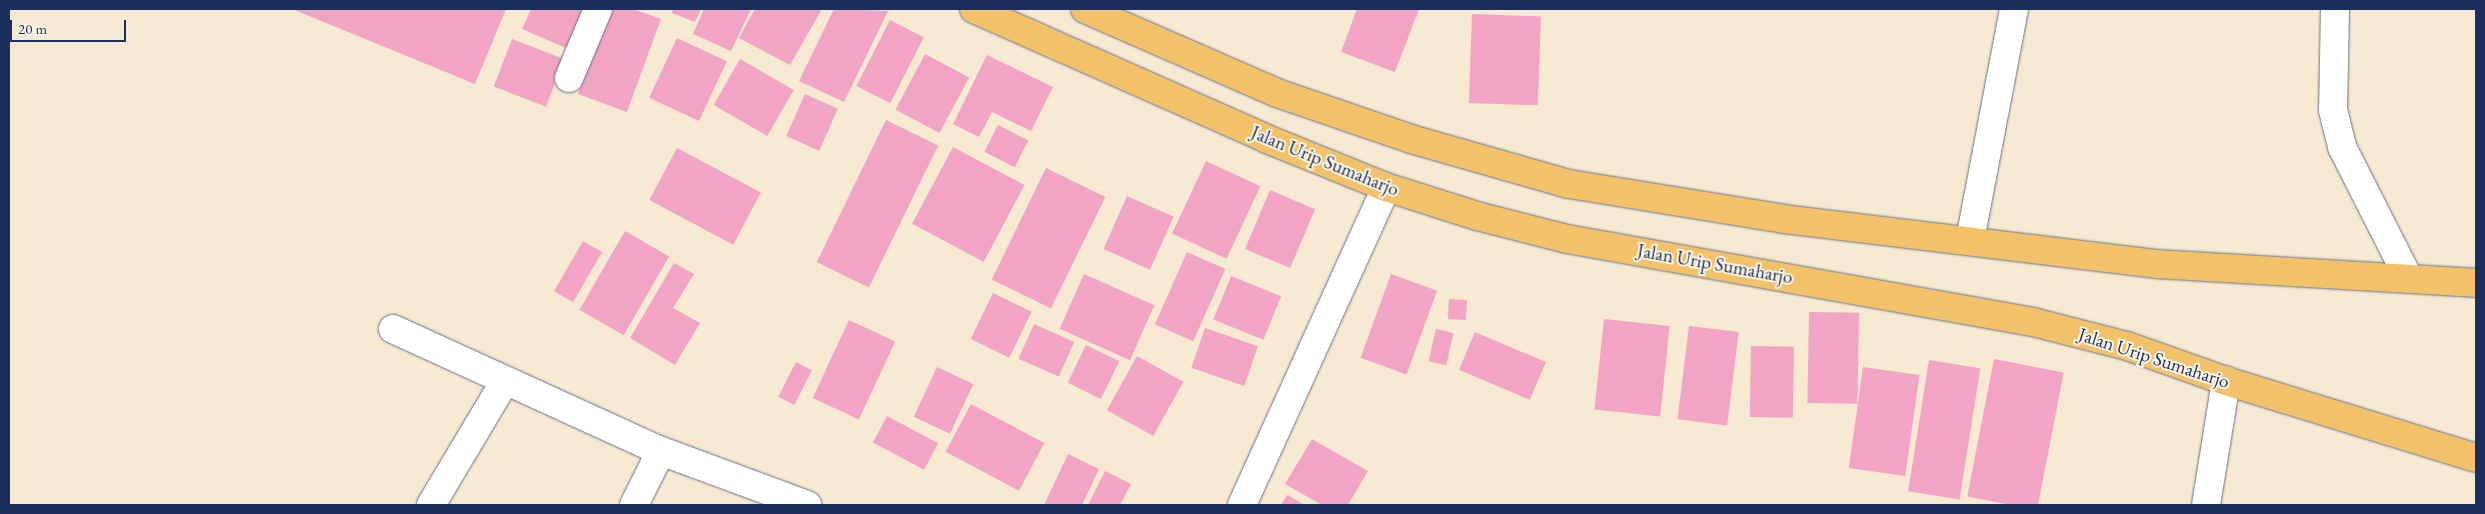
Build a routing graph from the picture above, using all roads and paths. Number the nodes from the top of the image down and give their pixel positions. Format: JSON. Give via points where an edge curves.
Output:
{"nodes":[{"id":1,"x":598,"y":9,"type":"edge"},
{"id":2,"x":974,"y":9,"type":"edge"},
{"id":3,"x":1085,"y":9,"type":"edge"},
{"id":4,"x":2014,"y":9,"type":"edge"},
{"id":5,"x":2335,"y":9,"type":"edge"},
{"id":6,"x":569,"y":78,"type":"dead end"},
{"id":7,"x":1386,"y":187,"type":"junction"},
{"id":8,"x":1970,"y":240,"type":"junction"},
{"id":9,"x":2409,"y":279,"type":"junction"},
{"id":10,"x":2476,"y":283,"type":"edge"},
{"id":11,"x":393,"y":328,"type":"dead end"},
{"id":12,"x":505,"y":381,"type":"junction"},
{"id":13,"x":2226,"y":382,"type":"junction"},
{"id":14,"x":661,"y":451,"type":"junction"},
{"id":15,"x":2476,"y":458,"type":"edge"},
{"id":16,"x":431,"y":505,"type":"edge"},
{"id":17,"x":634,"y":505,"type":"edge"},
{"id":18,"x":807,"y":505,"type":"edge"},
{"id":19,"x":1242,"y":505,"type":"edge"},
{"id":20,"x":2206,"y":505,"type":"edge"}],
"edges":[{"from":1,"to":6,"type":"street"},
{"from":2,"to":7,"type":"highway","name":"Jalan Urip Sumaharjo","via":[[1128,80]]},
{"from":3,"to":8,"type":"highway","via":[[1277,93],[1411,139],[1569,184],[1682,204]]},
{"from":4,"to":8,"type":"street"},
{"from":5,"to":9,"type":"street","via":[[2333,110],[2342,147]]},
{"from":7,"to":13,"type":"highway","name":"Jalan Urip Sumaharjo","via":[[1567,239],[2034,322],[2127,346]]},
{"from":7,"to":19,"type":"street"},
{"from":8,"to":9,"type":"highway","via":[[2158,264]]},
{"from":9,"to":10,"type":"highway"},
{"from":11,"to":12,"type":"street"},
{"from":12,"to":14,"type":"street"},
{"from":12,"to":16,"type":"street"},
{"from":13,"to":15,"type":"highway","name":"Jalan Urip Sumaharjo"},
{"from":13,"to":20,"type":"street"},
{"from":14,"to":17,"type":"street"},
{"from":14,"to":18,"type":"street"}]}
